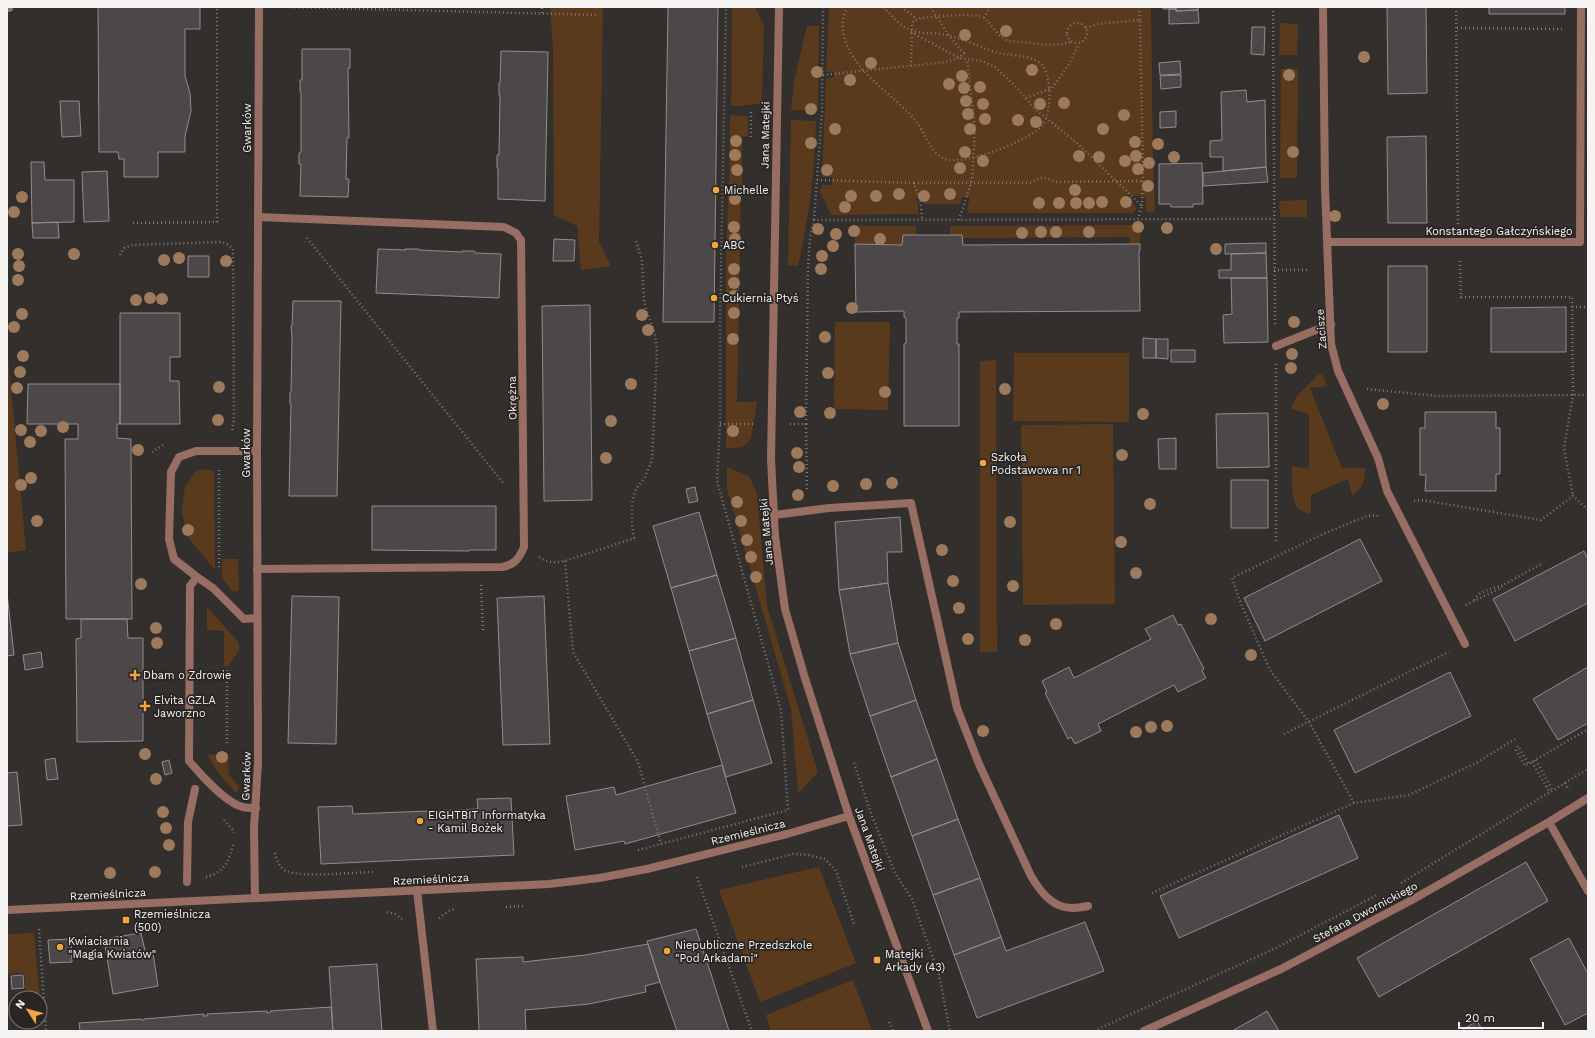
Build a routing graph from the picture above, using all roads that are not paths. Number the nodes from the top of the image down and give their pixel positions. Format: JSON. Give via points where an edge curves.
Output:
{"nodes":[{"id":1,"x":259,"y":7,"type":"edge"},
{"id":2,"x":779,"y":7,"type":"edge"},
{"id":3,"x":1323,"y":7,"type":"edge"},
{"id":4,"x":1580,"y":7,"type":"edge"},
{"id":5,"x":258,"y":217,"type":"junction"},
{"id":6,"x":1328,"y":242,"type":"junction"},
{"id":7,"x":1331,"y":324,"type":"junction"},
{"id":8,"x":1276,"y":346,"type":"road end"},
{"id":9,"x":257,"y":451,"type":"junction"},
{"id":10,"x":774,"y":515,"type":"junction"},
{"id":11,"x":257,"y":569,"type":"junction"},
{"id":12,"x":197,"y":577,"type":"junction"},
{"id":13,"x":257,"y":618,"type":"junction"},
{"id":14,"x":1465,"y":644,"type":"road end"},
{"id":15,"x":195,"y":789,"type":"dead end"},
{"id":16,"x":1588,"y":798,"type":"edge"},
{"id":17,"x":256,"y":808,"type":"junction"},
{"id":18,"x":849,"y":816,"type":"junction"},
{"id":19,"x":1549,"y":822,"type":"junction"},
{"id":20,"x":187,"y":882,"type":"road end"},
{"id":21,"x":417,"y":890,"type":"junction"},
{"id":22,"x":1588,"y":891,"type":"edge"},
{"id":23,"x":255,"y":898,"type":"junction"},
{"id":24,"x":1088,"y":906,"type":"dead end"},
{"id":25,"x":7,"y":910,"type":"edge"},
{"id":26,"x":433,"y":1031,"type":"edge"},
{"id":27,"x":928,"y":1031,"type":"edge"},
{"id":28,"x":1144,"y":1031,"type":"edge"}],
"edges":[{"from":1,"to":5,"type":"street","name":"Gwarków"},
{"from":2,"to":10,"type":"street","name":"Jana Matejki","via":[[775,139],[772,459]]},
{"from":3,"to":6,"type":"street","name":"Zacisze"},
{"from":4,"to":6,"type":"street","name":"Konstantego Gałczyńskiego","via":[[1580,242]]},
{"from":5,"to":9,"type":"street","name":"Gwarków"},
{"from":5,"to":11,"type":"street","name":"Okrężna","via":[[504,227],[516,233],[521,240],[524,547],[511,566],[502,567]]},
{"from":6,"to":7,"type":"street","name":"Zacisze"},
{"from":7,"to":8,"type":"street"},
{"from":7,"to":14,"type":"street","name":"Zacisze","via":[[1331,344],[1338,371],[1378,458],[1388,491]]},
{"from":9,"to":11,"type":"street","name":"Gwarków"},
{"from":9,"to":12,"type":"street","via":[[196,451],[179,457],[170,472],[170,540],[174,559]]},
{"from":10,"to":18,"type":"street","name":"Jana Matejki","via":[[786,609]]},
{"from":10,"to":24,"type":"street","via":[[829,508],[911,503],[957,708],[979,764],[1039,888],[1048,899],[1060,906]]},
{"from":11,"to":13,"type":"street","name":"Gwarków"},
{"from":12,"to":13,"type":"street","via":[[213,588],[244,618]]},
{"from":12,"to":17,"type":"street","via":[[190,586],[189,761],[221,794],[242,807]]},
{"from":13,"to":17,"type":"street","name":"Gwarków"},
{"from":15,"to":20,"type":"street","via":[[188,822]]},
{"from":16,"to":19,"type":"street","name":"Stefana Dwornickiego"},
{"from":17,"to":23,"type":"street","name":"Gwarków"},
{"from":18,"to":21,"type":"street","name":"Rzemieślnicza","via":[[647,869],[599,878],[549,884]]},
{"from":18,"to":27,"type":"street","name":"Jana Matejki"},
{"from":19,"to":22,"type":"street"},
{"from":19,"to":28,"type":"street","name":"Stefana Dwornickiego","via":[[1410,901],[1281,969]]},
{"from":21,"to":23,"type":"street","name":"Rzemieślnicza"},
{"from":21,"to":26,"type":"street"},
{"from":23,"to":25,"type":"street","name":"Rzemieślnicza"}]}
